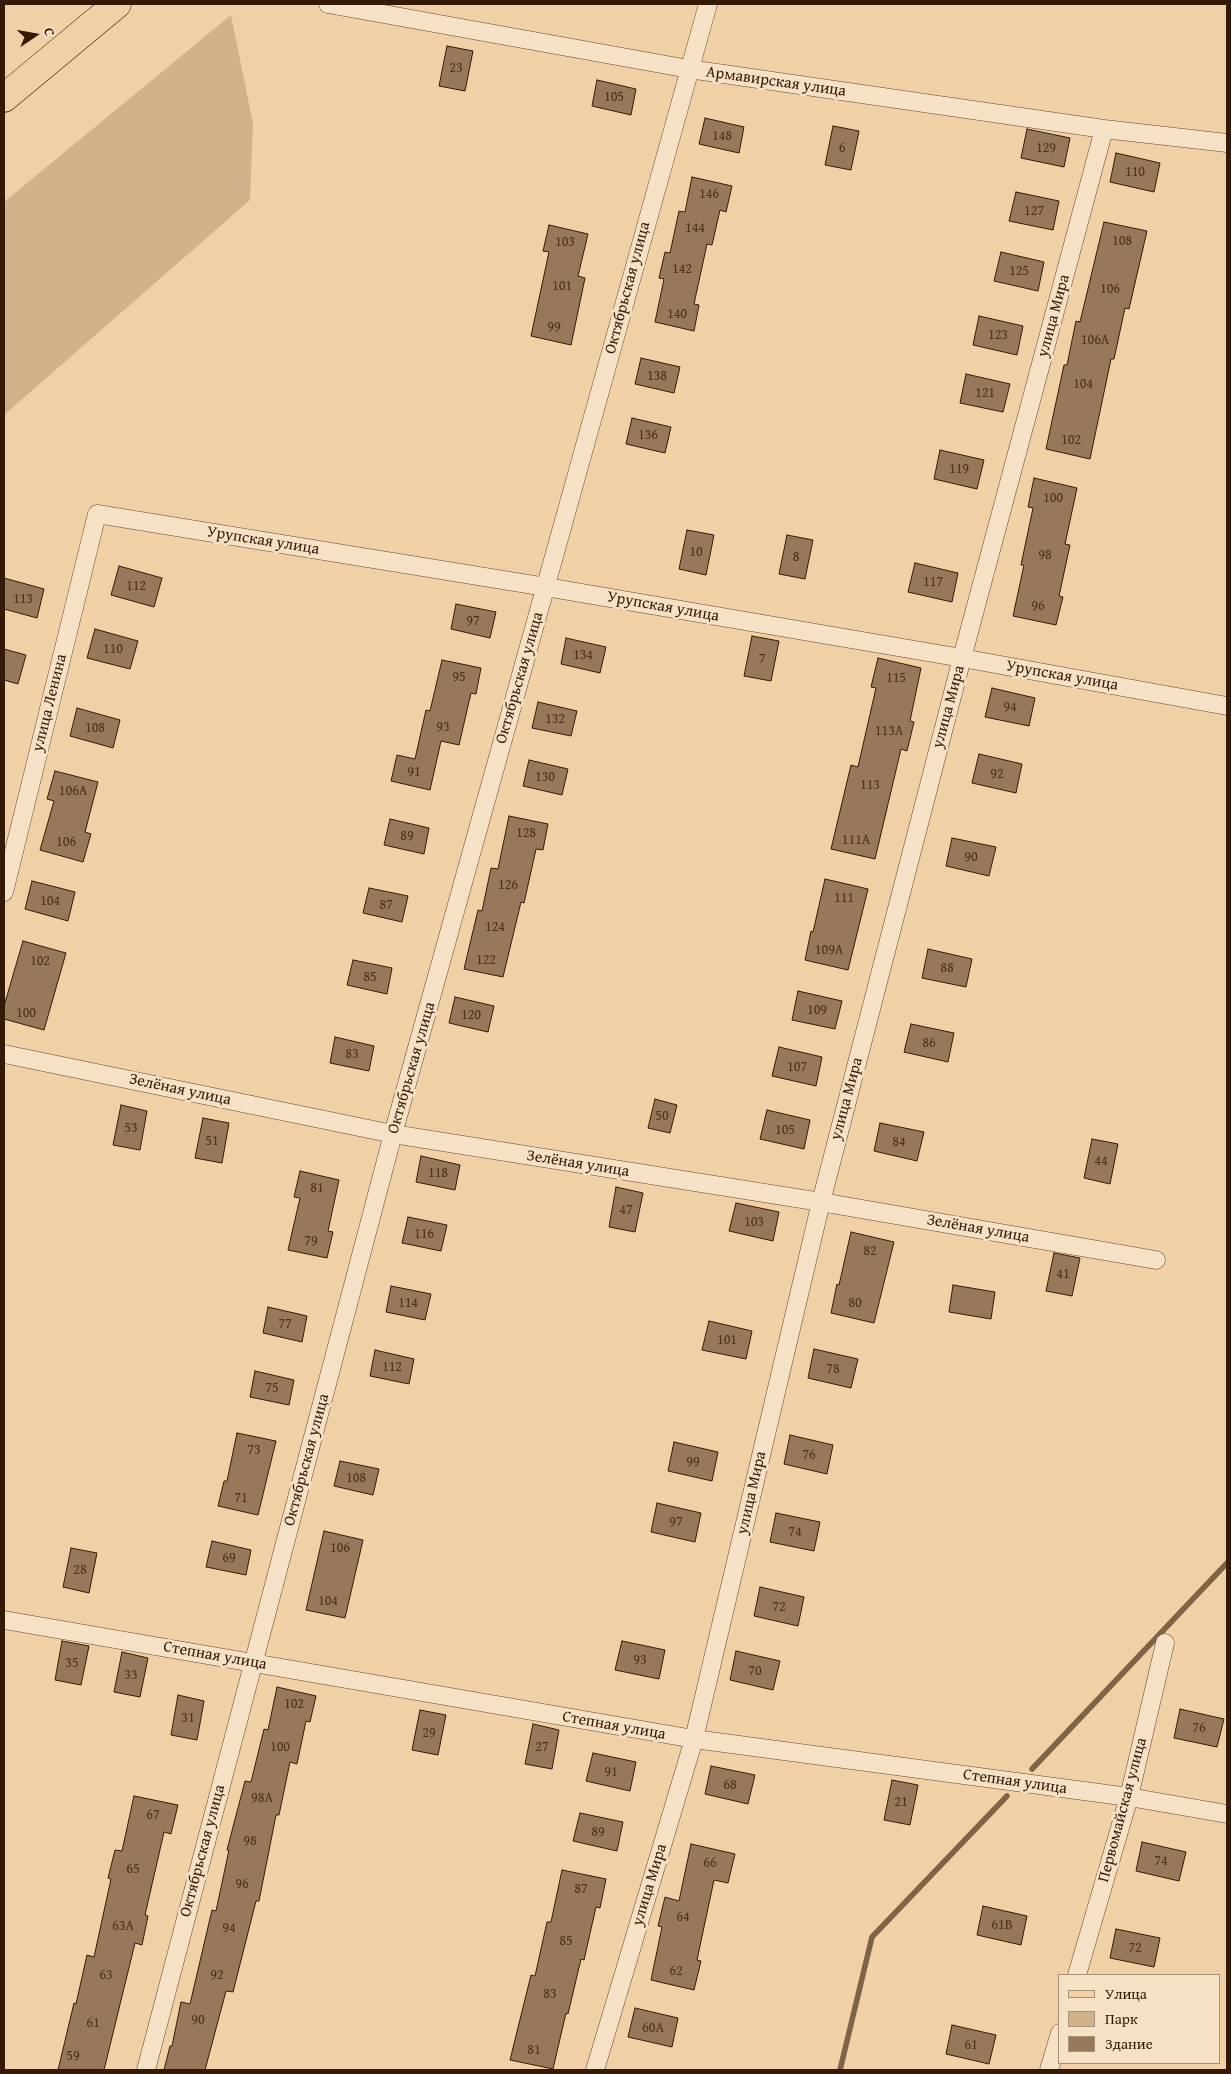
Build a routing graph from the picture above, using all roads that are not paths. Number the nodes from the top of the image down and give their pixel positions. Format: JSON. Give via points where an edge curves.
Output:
{"nodes":[{"id":1,"x":117,"y":4,"type":"edge"},
{"id":2,"x":328,"y":4,"type":"edge"},
{"id":3,"x":708,"y":4,"type":"edge"},
{"id":4,"x":689,"y":69,"type":"junction"},
{"id":5,"x":4,"y":98,"type":"edge"},
{"id":6,"x":1104,"y":129,"type":"junction"},
{"id":7,"x":1227,"y":143,"type":"edge"},
{"id":8,"x":97,"y":514,"type":"joint"},
{"id":9,"x":546,"y":587,"type":"junction"},
{"id":10,"x":962,"y":658,"type":"junction"},
{"id":11,"x":1227,"y":706,"type":"edge"},
{"id":12,"x":4,"y":892,"type":"edge"},
{"id":13,"x":4,"y":1054,"type":"edge"},
{"id":14,"x":393,"y":1134,"type":"junction"},
{"id":15,"x":821,"y":1202,"type":"junction"},
{"id":16,"x":1156,"y":1260,"type":"dead end"},
{"id":17,"x":4,"y":1620,"type":"edge"},
{"id":18,"x":1165,"y":1643,"type":"dead end"},
{"id":19,"x":253,"y":1663,"type":"junction"},
{"id":20,"x":694,"y":1739,"type":"junction"},
{"id":21,"x":1129,"y":1797,"type":"junction"},
{"id":22,"x":1227,"y":1814,"type":"edge"},
{"id":23,"x":1077,"y":1974,"type":"edge"},
{"id":24,"x":1058,"y":2040,"type":"edge"},
{"id":25,"x":146,"y":2070,"type":"edge"},
{"id":26,"x":595,"y":2070,"type":"edge"},
{"id":27,"x":1049,"y":2070,"type":"edge"}],
"edges":[{"from":1,"to":5,"type":"main road"},
{"from":2,"to":4,"type":"street","name":"Армавирская улица"},
{"from":3,"to":4,"type":"street","name":"Октябрьская улица"},
{"from":4,"to":6,"type":"street","name":"Армавирская улица"},
{"from":4,"to":9,"type":"street","name":"Октябрьская улица"},
{"from":6,"to":7,"type":"street","name":"Армавирская улица"},
{"from":6,"to":10,"type":"street","name":"улица Мира"},
{"from":8,"to":9,"type":"street","name":"Урупская улица"},
{"from":8,"to":12,"type":"street","name":"улица Ленина"},
{"from":9,"to":10,"type":"street","name":"Урупская улица"},
{"from":9,"to":14,"type":"street","name":"Октябрьская улица"},
{"from":10,"to":11,"type":"street","name":"Урупская улица"},
{"from":10,"to":15,"type":"street","name":"улица Мира"},
{"from":13,"to":14,"type":"street","name":"Зелёная улица"},
{"from":14,"to":15,"type":"street","name":"Зелёная улица"},
{"from":14,"to":19,"type":"street","name":"Октябрьская улица"},
{"from":15,"to":16,"type":"street","name":"Зелёная улица"},
{"from":15,"to":20,"type":"street","name":"улица Мира"},
{"from":17,"to":19,"type":"street","name":"Степная улица"},
{"from":18,"to":21,"type":"street","name":"Первомайская улица"},
{"from":19,"to":20,"type":"street","name":"Степная улица"},
{"from":19,"to":25,"type":"street","name":"Октябрьская улица"},
{"from":20,"to":21,"type":"street","name":"Степная улица"},
{"from":20,"to":26,"type":"street","name":"улица Мира"},
{"from":21,"to":22,"type":"street","name":"Степная улица"},
{"from":21,"to":23,"type":"street","name":"Первомайская улица"},
{"from":24,"to":27,"type":"street"}]}
